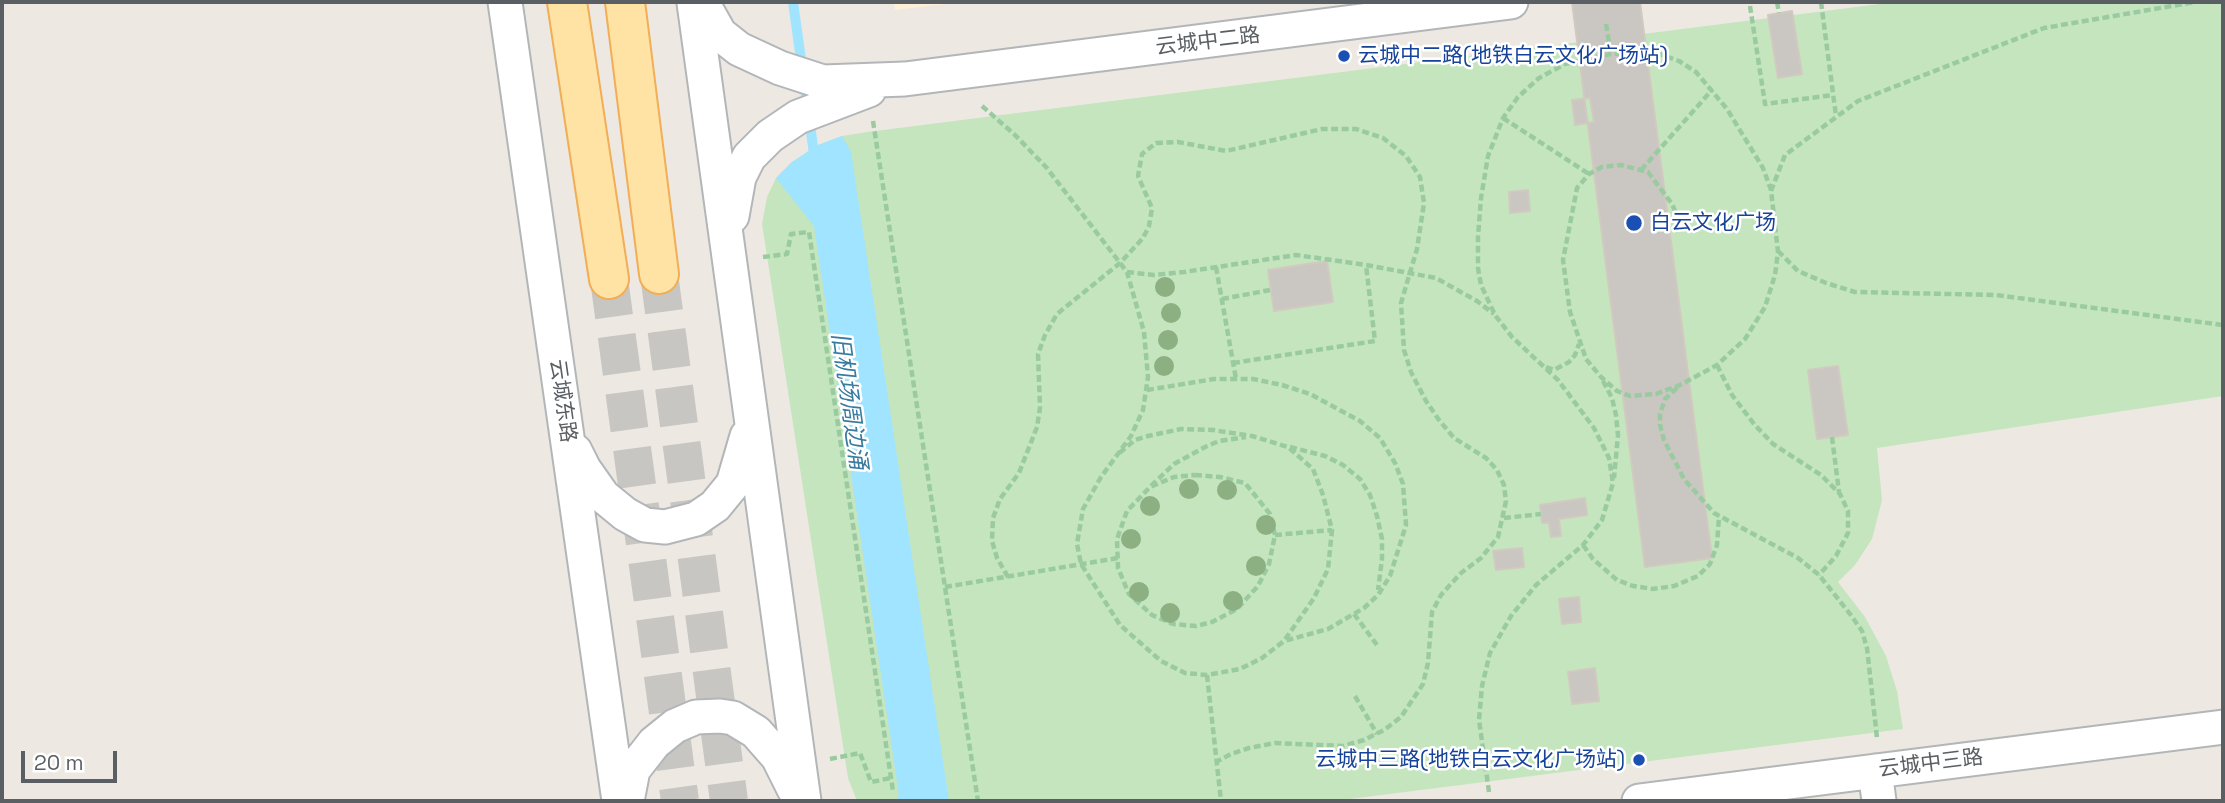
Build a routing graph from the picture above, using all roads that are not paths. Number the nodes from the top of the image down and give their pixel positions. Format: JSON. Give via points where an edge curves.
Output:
{"nodes":[{"id":1,"x":505,"y":2,"type":"edge"},
{"id":2,"x":567,"y":2,"type":"edge"},
{"id":3,"x":625,"y":2,"type":"edge"},
{"id":4,"x":694,"y":2,"type":"edge"},
{"id":5,"x":702,"y":2,"type":"edge"},
{"id":6,"x":1498,"y":3,"type":"edge"},
{"id":7,"x":905,"y":79,"type":"junction"},
{"id":8,"x":741,"y":253,"type":"junction"},
{"id":9,"x":659,"y":274,"type":"tunnel mouth"},
{"id":10,"x":609,"y":279,"type":"tunnel mouth"},
{"id":11,"x":751,"y":420,"type":"junction"},
{"id":12,"x":567,"y":433,"type":"junction"},
{"id":13,"x":2223,"y":726,"type":"edge"},
{"id":14,"x":812,"y":759,"type":"junction"},
{"id":15,"x":1877,"y":772,"type":"edge"},
{"id":16,"x":619,"y":801,"type":"edge"},
{"id":17,"x":626,"y":801,"type":"edge"},
{"id":18,"x":798,"y":801,"type":"edge"},
{"id":19,"x":804,"y":801,"type":"edge"},
{"id":20,"x":810,"y":801,"type":"edge"},
{"id":21,"x":1639,"y":801,"type":"edge"}],
"edges":[{"from":1,"to":12,"type":"street","name":"云城东路"},
{"from":2,"to":10,"type":"main road"},
{"from":3,"to":9,"type":"main road"},
{"from":4,"to":8,"type":"street"},
{"from":5,"to":7,"type":"street","via":[[720,34],[739,49],[780,68],[823,82]]},
{"from":6,"to":7,"type":"street","name":"云城中二路"},
{"from":7,"to":8,"type":"street","via":[[798,117],[749,157],[739,177]]},
{"from":8,"to":11,"type":"street"},
{"from":11,"to":12,"type":"street","via":[[733,484],[715,506],[696,519],[665,527],[645,525],[603,496],[584,470]]},
{"from":11,"to":14,"type":"street"},
{"from":12,"to":16,"type":"street","name":"云城东路"},
{"from":13,"to":15,"type":"street","name":"云城中三路"},
{"from":14,"to":19,"type":"street"},
{"from":14,"to":20,"type":"street"},
{"from":15,"to":21,"type":"street","name":"云城中三路"},
{"from":17,"to":18,"type":"street","via":[[633,770],[654,743],[696,717],[720,716],[756,732],[778,757]]}]}
